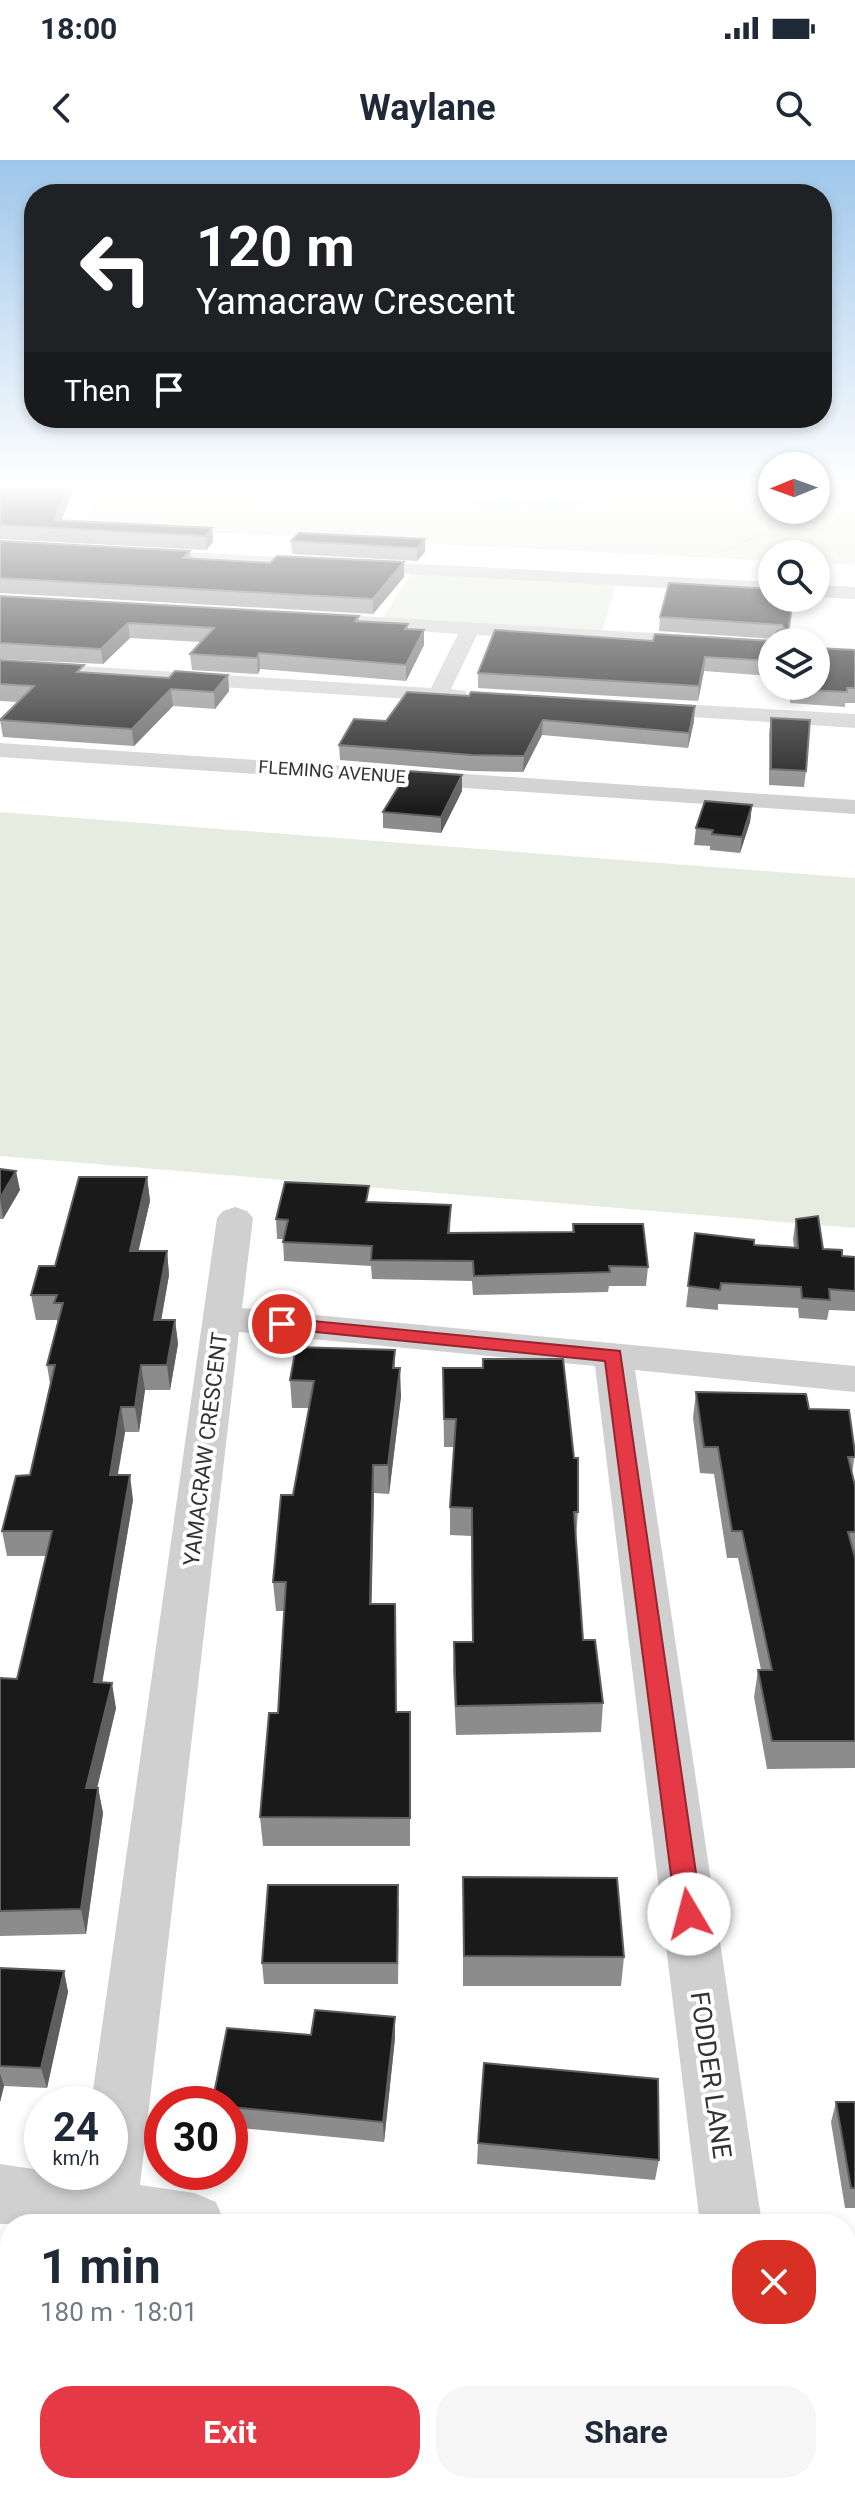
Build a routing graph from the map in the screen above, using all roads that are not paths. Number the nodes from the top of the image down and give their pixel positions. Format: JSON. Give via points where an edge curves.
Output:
{"nodes":[{"id":1,"x":345,"y":621,"type":"edge"},
{"id":2,"x":470,"y":629,"type":"junction"},
{"id":3,"x":758,"y":645,"type":"edge"},
{"id":4,"x":0,"y":667,"type":"edge"},
{"id":5,"x":438,"y":695,"type":"junction"},
{"id":6,"x":484,"y":698,"type":"edge"},
{"id":7,"x":623,"y":707,"type":"edge"},
{"id":8,"x":855,"y":721,"type":"edge"},
{"id":9,"x":0,"y":750,"type":"edge"},
{"id":10,"x":855,"y":807,"type":"edge"},
{"id":11,"x":235,"y":1218,"type":"dead end"},
{"id":12,"x":222,"y":1318,"type":"junction"},
{"id":13,"x":613,"y":1355,"type":"junction"},
{"id":14,"x":855,"y":1379,"type":"edge"},
{"id":15,"x":0,"y":2194,"type":"edge"},
{"id":16,"x":106,"y":2210,"type":"junction"},
{"id":17,"x":131,"y":2214,"type":"edge"},
{"id":18,"x":730,"y":2214,"type":"edge"}],
"edges":[{"from":1,"to":2,"type":"street"},
{"from":2,"to":3,"type":"street","via":[[615,630]]},
{"from":2,"to":5,"type":"street"},
{"from":4,"to":5,"type":"street"},
{"from":5,"to":6,"type":"street"},
{"from":7,"to":8,"type":"street"},
{"from":9,"to":10,"type":"street","name":"FLEMING AVENUE"},
{"from":11,"to":12,"type":"street"},
{"from":12,"to":13,"type":"street","name":"YAMACRAW CRESCENT"},
{"from":12,"to":16,"type":"street","name":"YAMACRAW CRESCENT"},
{"from":13,"to":14,"type":"street","name":"YAMACRAW CRESCENT"},
{"from":13,"to":18,"type":"street","name":"FODDER LANE"},
{"from":15,"to":16,"type":"street"},
{"from":16,"to":17,"type":"street"}]}
